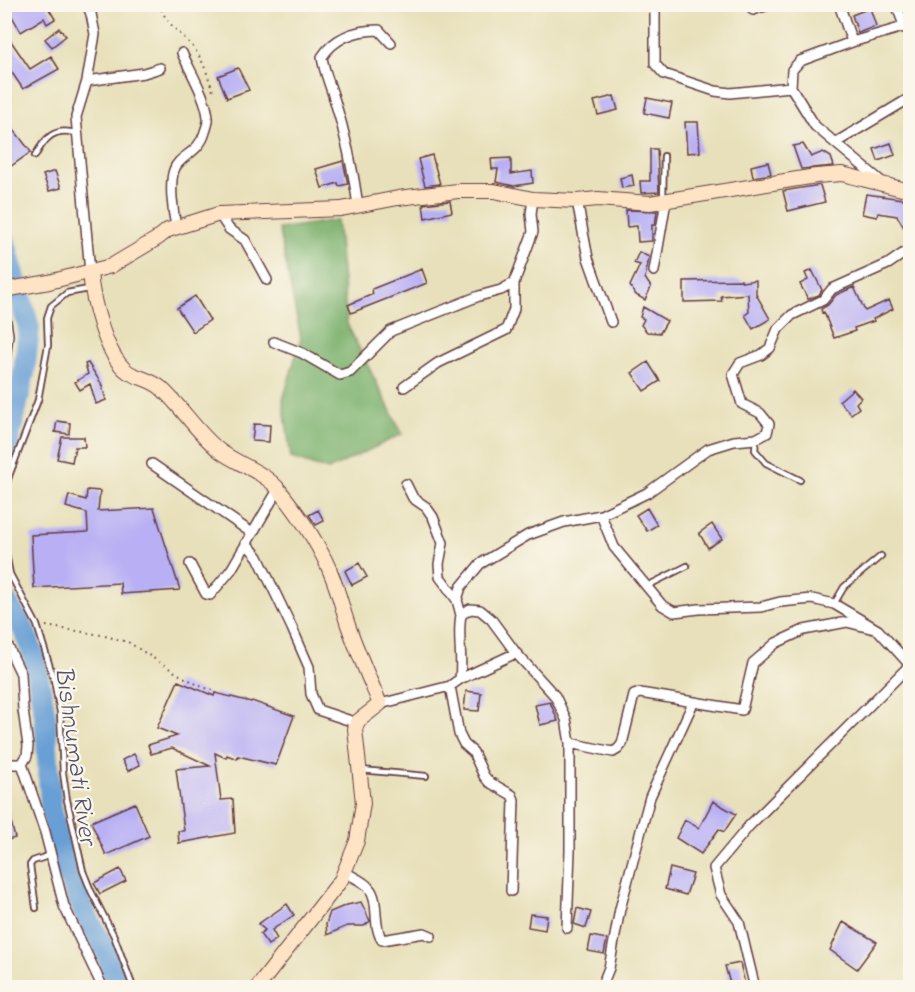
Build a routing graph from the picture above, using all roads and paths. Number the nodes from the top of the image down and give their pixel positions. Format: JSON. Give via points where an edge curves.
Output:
{"nodes":[{"id":1,"x":87,"y":4,"type":"edge"},
{"id":2,"x":771,"y":4,"type":"edge"},
{"id":3,"x":839,"y":4,"type":"edge"},
{"id":4,"x":896,"y":4,"type":"edge"},
{"id":5,"x":753,"y":10,"type":"dead end"},
{"id":6,"x":654,"y":11,"type":"dead end"},
{"id":7,"x":908,"y":27,"type":"edge"},
{"id":8,"x":852,"y":42,"type":"junction"},
{"id":9,"x":391,"y":43,"type":"dead end"},
{"id":10,"x":182,"y":53,"type":"dead end"},
{"id":11,"x":160,"y":68,"type":"dead end"},
{"id":12,"x":87,"y":81,"type":"junction"},
{"id":13,"x":791,"y":87,"type":"junction"},
{"id":14,"x":910,"y":98,"type":"edge"},
{"id":15,"x":77,"y":133,"type":"junction"},
{"id":16,"x":835,"y":143,"type":"junction"},
{"id":17,"x":35,"y":156,"type":"dead end"},
{"id":18,"x":664,"y":156,"type":"dead end"},
{"id":19,"x":884,"y":184,"type":"junction"},
{"id":20,"x":910,"y":191,"type":"edge"},
{"id":21,"x":533,"y":199,"type":"junction"},
{"id":22,"x":577,"y":201,"type":"junction"},
{"id":23,"x":664,"y":202,"type":"junction"},
{"id":24,"x":358,"y":205,"type":"junction"},
{"id":25,"x":219,"y":214,"type":"junction"},
{"id":26,"x":176,"y":226,"type":"junction"},
{"id":27,"x":910,"y":249,"type":"edge"},
{"id":28,"x":654,"y":271,"type":"dead end"},
{"id":29,"x":90,"y":272,"type":"junction"},
{"id":30,"x":267,"y":280,"type":"dead end"},
{"id":31,"x":514,"y":283,"type":"junction"},
{"id":32,"x":92,"y":289,"type":"junction"},
{"id":33,"x":6,"y":290,"type":"edge"},
{"id":34,"x":4,"y":308,"type":"edge"},
{"id":35,"x":611,"y":322,"type":"dead end"},
{"id":36,"x":274,"y":342,"type":"dead end"},
{"id":37,"x":4,"y":368,"type":"edge"},
{"id":38,"x":404,"y":387,"type":"dead end"},
{"id":39,"x":756,"y":440,"type":"junction"},
{"id":40,"x":152,"y":464,"type":"dead end"},
{"id":41,"x":800,"y":480,"type":"dead end"},
{"id":42,"x":406,"y":484,"type":"dead end"},
{"id":43,"x":279,"y":488,"type":"junction"},
{"id":44,"x":4,"y":492,"type":"edge"},
{"id":45,"x":601,"y":515,"type":"junction"},
{"id":46,"x":252,"y":533,"type":"junction"},
{"id":47,"x":246,"y":543,"type":"junction"},
{"id":48,"x":4,"y":544,"type":"edge"},
{"id":49,"x":881,"y":556,"type":"dead end"},
{"id":50,"x":190,"y":564,"type":"dead end"},
{"id":51,"x":687,"y":566,"type":"dead end"},
{"id":52,"x":647,"y":586,"type":"junction"},
{"id":53,"x":457,"y":600,"type":"junction"},
{"id":54,"x":834,"y":604,"type":"junction"},
{"id":55,"x":461,"y":615,"type":"junction"},
{"id":56,"x":37,"y":625,"type":"junction"},
{"id":57,"x":878,"y":630,"type":"junction"},
{"id":58,"x":4,"y":638,"type":"edge"},
{"id":59,"x":516,"y":653,"type":"junction"},
{"id":60,"x":910,"y":665,"type":"edge"},
{"id":61,"x":460,"y":679,"type":"junction"},
{"id":62,"x":450,"y":686,"type":"junction"},
{"id":63,"x":217,"y":691,"type":"dead end"},
{"id":64,"x":693,"y":703,"type":"junction"},
{"id":65,"x":380,"y":704,"type":"junction"},
{"id":66,"x":357,"y":723,"type":"junction"},
{"id":67,"x":570,"y":743,"type":"junction"},
{"id":68,"x":4,"y":764,"type":"edge"},
{"id":69,"x":22,"y":764,"type":"junction"},
{"id":70,"x":361,"y":770,"type":"junction"},
{"id":71,"x":426,"y":776,"type":"dead end"},
{"id":72,"x":51,"y":855,"type":"junction"},
{"id":73,"x":345,"y":872,"type":"junction"},
{"id":74,"x":511,"y":891,"type":"dead end"},
{"id":75,"x":36,"y":908,"type":"dead end"},
{"id":76,"x":567,"y":928,"type":"dead end"},
{"id":77,"x":431,"y":936,"type":"dead end"},
{"id":78,"x":103,"y":987,"type":"edge"},
{"id":79,"x":133,"y":987,"type":"edge"},
{"id":80,"x":256,"y":987,"type":"edge"},
{"id":81,"x":601,"y":987,"type":"edge"},
{"id":82,"x":755,"y":987,"type":"edge"}],
"edges":[{"from":1,"to":12,"type":"street","via":[[95,34]]},
{"from":2,"to":5,"type":"street"},
{"from":3,"to":8,"type":"street"},
{"from":4,"to":7,"type":"street"},
{"from":6,"to":13,"type":"street","via":[[655,64],[664,74],[730,93]]},
{"from":7,"to":8,"type":"street"},
{"from":8,"to":13,"type":"street","via":[[800,61],[792,70]]},
{"from":9,"to":24,"type":"street","via":[[379,30],[364,30],[346,35],[322,57],[354,175]]},
{"from":10,"to":26,"type":"street","via":[[209,119],[203,140],[193,153],[178,162],[173,172]]},
{"from":11,"to":12,"type":"street"},
{"from":12,"to":15,"type":"street","via":[[76,117]]},
{"from":13,"to":16,"type":"street","via":[[815,126]]},
{"from":14,"to":16,"type":"street"},
{"from":15,"to":17,"type":"lane","via":[[58,131],[49,135]]},
{"from":15,"to":29,"type":"street"},
{"from":16,"to":19,"type":"street"},
{"from":18,"to":23,"type":"lane"},
{"from":19,"to":20,"type":"street"},
{"from":19,"to":23,"type":"street","via":[[842,174],[816,176]]},
{"from":21,"to":22,"type":"street"},
{"from":21,"to":24,"type":"street","via":[[494,191],[458,191]]},
{"from":21,"to":31,"type":"street","via":[[532,232]]},
{"from":22,"to":23,"type":"street"},
{"from":22,"to":35,"type":"street","via":[[588,258]]},
{"from":23,"to":28,"type":"street"},
{"from":24,"to":25,"type":"street"},
{"from":25,"to":26,"type":"street"},
{"from":25,"to":30,"type":"street","via":[[229,229],[245,240]]},
{"from":26,"to":29,"type":"street","via":[[111,266]]},
{"from":27,"to":39,"type":"street","via":[[888,264],[832,289],[823,300],[792,315],[778,329],[770,348],[740,363],[734,374],[742,404],[760,413],[769,424],[767,433]]},
{"from":29,"to":32,"type":"street"},
{"from":29,"to":33,"type":"street"},
{"from":31,"to":36,"type":"street","via":[[392,331],[350,372],[340,375]]},
{"from":31,"to":38,"type":"street","via":[[514,309],[506,330],[438,363]]},
{"from":32,"to":43,"type":"street","via":[[112,352],[119,362],[128,371],[159,386],[221,452]]},
{"from":32,"to":44,"type":"lane","via":[[67,293],[51,306],[38,400]]},
{"from":34,"to":37,"type":"street","via":[[8,335]]},
{"from":39,"to":41,"type":"lane","via":[[755,450],[765,463]]},
{"from":39,"to":45,"type":"street","via":[[734,441],[708,449],[646,493]]},
{"from":40,"to":46,"type":"street"},
{"from":42,"to":53,"type":"street","via":[[413,498],[433,517],[443,543],[440,577]]},
{"from":43,"to":46,"type":"street"},
{"from":43,"to":65,"type":"street","via":[[313,538],[332,575]]},
{"from":45,"to":52,"type":"street","via":[[614,547]]},
{"from":45,"to":53,"type":"street","via":[[564,522],[528,535],[480,564],[461,587]]},
{"from":46,"to":47,"type":"street"},
{"from":47,"to":50,"type":"street","via":[[231,570],[210,595]]},
{"from":47,"to":66,"type":"street","via":[[258,557],[292,628],[309,668],[311,694],[318,710]]},
{"from":48,"to":56,"type":"lane","via":[[10,574]]},
{"from":49,"to":54,"type":"lane","via":[[844,587]]},
{"from":51,"to":52,"type":"lane"},
{"from":52,"to":54,"type":"street","via":[[662,605],[674,612],[761,608],[812,599]]},
{"from":53,"to":55,"type":"street"},
{"from":54,"to":57,"type":"street"},
{"from":55,"to":59,"type":"street","via":[[470,609],[480,610]]},
{"from":55,"to":61,"type":"street"},
{"from":56,"to":63,"type":"path","via":[[128,642],[178,674]]},
{"from":56,"to":79,"type":"lane","via":[[60,712],[63,773],[83,871]]},
{"from":57,"to":60,"type":"street"},
{"from":57,"to":64,"type":"street","via":[[847,622],[804,630],[776,643],[753,663],[742,710]]},
{"from":58,"to":69,"type":"street","via":[[21,674],[28,746]]},
{"from":59,"to":61,"type":"street"},
{"from":59,"to":67,"type":"street","via":[[555,696],[566,719]]},
{"from":60,"to":82,"type":"street","via":[[749,826],[714,868],[721,894],[739,922]]},
{"from":61,"to":62,"type":"street"},
{"from":62,"to":65,"type":"street"},
{"from":62,"to":74,"type":"street","via":[[464,744],[473,752],[489,782],[514,800]]},
{"from":64,"to":67,"type":"street","via":[[640,693],[634,695],[618,750]]},
{"from":64,"to":81,"type":"street","via":[[650,797],[620,909],[609,968]]},
{"from":65,"to":66,"type":"street"},
{"from":66,"to":70,"type":"street","via":[[356,747]]},
{"from":67,"to":76,"type":"street"},
{"from":68,"to":69,"type":"street"},
{"from":69,"to":72,"type":"street"},
{"from":70,"to":71,"type":"lane"},
{"from":70,"to":73,"type":"street","via":[[363,803],[359,831]]},
{"from":72,"to":75,"type":"lane","via":[[30,865]]},
{"from":72,"to":78,"type":"street","via":[[64,906]]},
{"from":73,"to":77,"type":"street","via":[[369,887],[382,940],[424,933]]},
{"from":73,"to":80,"type":"street"}]}
